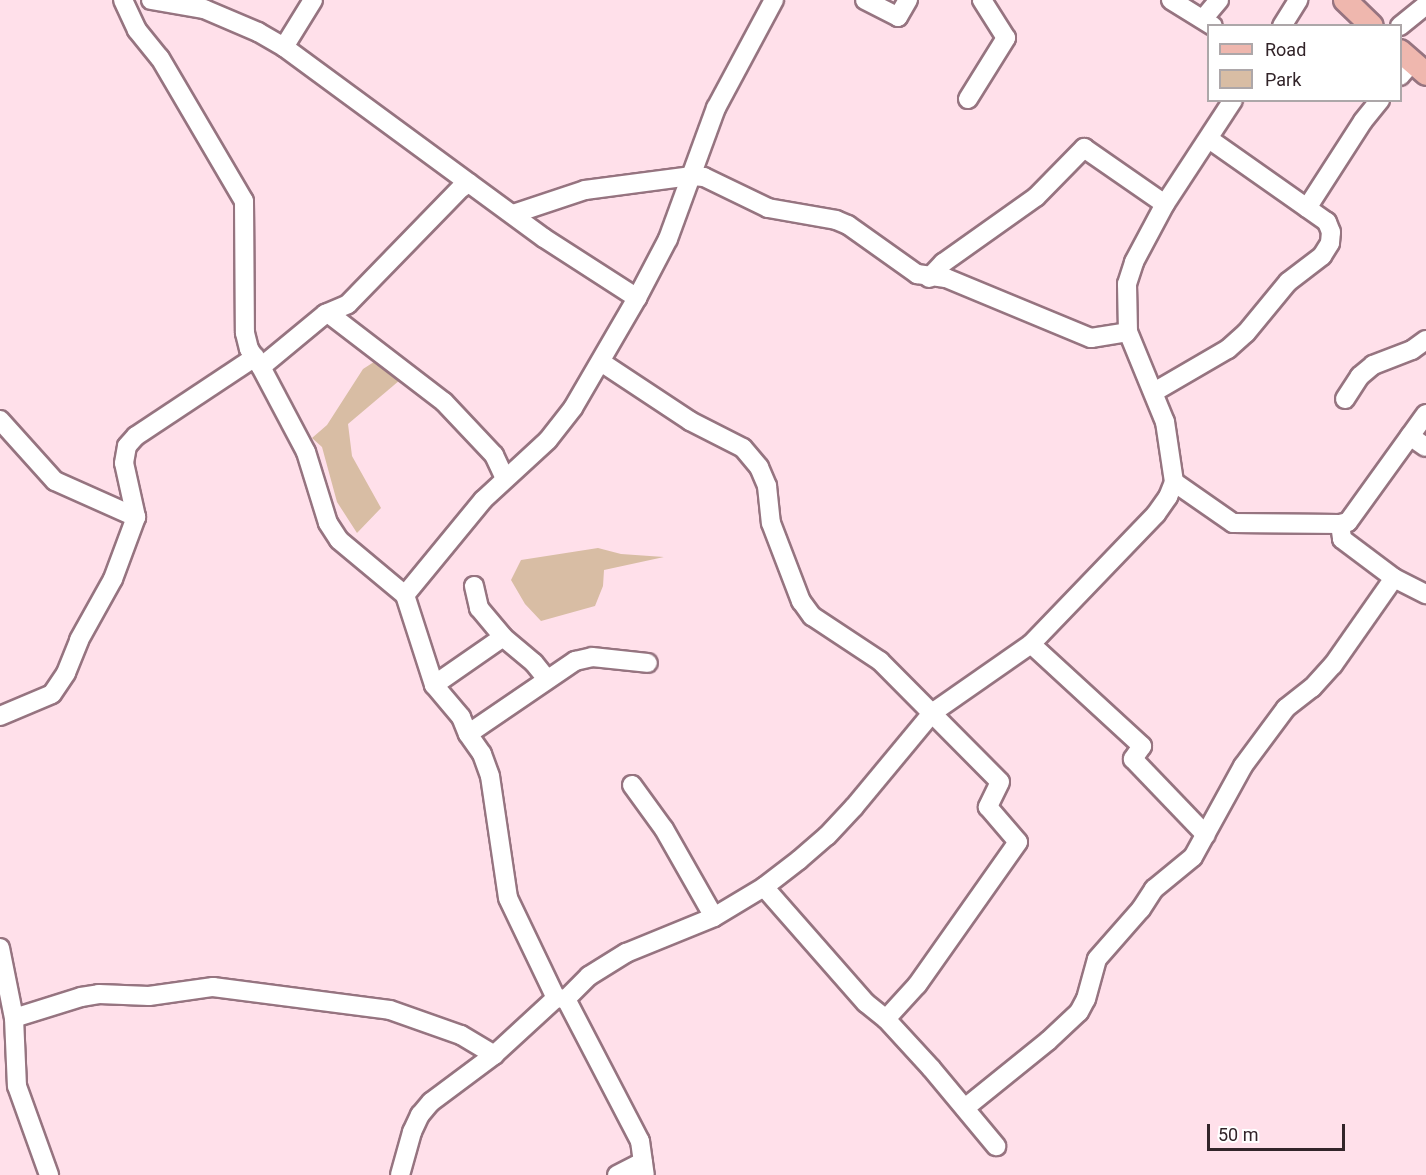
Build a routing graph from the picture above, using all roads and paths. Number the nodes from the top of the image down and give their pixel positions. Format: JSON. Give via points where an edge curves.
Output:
{"nodes":[{"id":1,"x":123,"y":0,"type":"edge"},
{"id":2,"x":151,"y":0,"type":"edge"},
{"id":3,"x":312,"y":0,"type":"edge"},
{"id":4,"x":864,"y":0,"type":"edge"},
{"id":5,"x":908,"y":0,"type":"edge"},
{"id":6,"x":982,"y":0,"type":"edge"},
{"id":7,"x":1171,"y":0,"type":"edge"},
{"id":8,"x":1220,"y":0,"type":"edge"},
{"id":9,"x":1298,"y":0,"type":"edge"},
{"id":10,"x":1345,"y":0,"type":"edge"},
{"id":11,"x":771,"y":1,"type":"edge"},
{"id":12,"x":1426,"y":6,"type":"edge"},
{"id":13,"x":1208,"y":22,"type":"edge"},
{"id":14,"x":1283,"y":24,"type":"edge"},
{"id":15,"x":1370,"y":24,"type":"edge"},
{"id":16,"x":1402,"y":25,"type":"edge"},
{"id":17,"x":284,"y":47,"type":"junction"},
{"id":18,"x":968,"y":99,"type":"dead end"},
{"id":19,"x":1232,"y":102,"type":"edge"},
{"id":20,"x":1378,"y":102,"type":"edge"},
{"id":21,"x":1209,"y":139,"type":"junction"},
{"id":22,"x":692,"y":176,"type":"junction"},
{"id":23,"x":469,"y":183,"type":"junction"},
{"id":24,"x":1165,"y":204,"type":"junction"},
{"id":25,"x":1307,"y":208,"type":"junction"},
{"id":26,"x":513,"y":214,"type":"junction"},
{"id":27,"x":929,"y":278,"type":"junction"},
{"id":28,"x":637,"y":298,"type":"junction"},
{"id":29,"x":328,"y":313,"type":"junction"},
{"id":30,"x":1128,"y":332,"type":"junction"},
{"id":31,"x":1426,"y":340,"type":"edge"},
{"id":32,"x":258,"y":362,"type":"junction"},
{"id":33,"x":601,"y":362,"type":"junction"},
{"id":34,"x":1154,"y":392,"type":"junction"},
{"id":35,"x":1345,"y":399,"type":"dead end"},
{"id":36,"x":1426,"y":414,"type":"edge"},
{"id":37,"x":0,"y":420,"type":"edge"},
{"id":38,"x":1410,"y":436,"type":"junction"},
{"id":39,"x":1426,"y":447,"type":"edge"},
{"id":40,"x":505,"y":479,"type":"junction"},
{"id":41,"x":1174,"y":482,"type":"junction"},
{"id":42,"x":136,"y":517,"type":"junction"},
{"id":43,"x":1340,"y":524,"type":"junction"},
{"id":44,"x":1394,"y":578,"type":"junction"},
{"id":45,"x":474,"y":586,"type":"dead end"},
{"id":46,"x":1426,"y":594,"type":"edge"},
{"id":47,"x":405,"y":595,"type":"junction"},
{"id":48,"x":503,"y":637,"type":"junction"},
{"id":49,"x":1031,"y":644,"type":"junction"},
{"id":50,"x":648,"y":663,"type":"dead end"},
{"id":51,"x":548,"y":679,"type":"junction"},
{"id":52,"x":434,"y":685,"type":"junction"},
{"id":53,"x":932,"y":713,"type":"junction"},
{"id":54,"x":0,"y":716,"type":"edge"},
{"id":55,"x":468,"y":734,"type":"junction"},
{"id":56,"x":632,"y":784,"type":"dead end"},
{"id":57,"x":1206,"y":835,"type":"junction"},
{"id":58,"x":764,"y":887,"type":"junction"},
{"id":59,"x":714,"y":917,"type":"junction"},
{"id":60,"x":0,"y":948,"type":"edge"},
{"id":61,"x":561,"y":998,"type":"junction"},
{"id":62,"x":14,"y":1018,"type":"junction"},
{"id":63,"x":886,"y":1019,"type":"junction"},
{"id":64,"x":494,"y":1055,"type":"junction"},
{"id":65,"x":965,"y":1108,"type":"junction"},
{"id":66,"x":996,"y":1146,"type":"dead end"},
{"id":67,"x":644,"y":1169,"type":"edge"},
{"id":68,"x":49,"y":1175,"type":"edge"},
{"id":69,"x":400,"y":1175,"type":"edge"},
{"id":70,"x":617,"y":1175,"type":"edge"}],
"edges":[{"from":1,"to":32,"type":"street","via":[[137,30],[160,58],[243,201],[245,333]]},
{"from":2,"to":17,"type":"street","via":[[204,9]]},
{"from":3,"to":17,"type":"street"},
{"from":4,"to":5,"type":"street","via":[[898,17]]},
{"from":6,"to":18,"type":"street","via":[[1006,38]]},
{"from":7,"to":13,"type":"street"},
{"from":8,"to":13,"type":"street"},
{"from":9,"to":14,"type":"street"},
{"from":10,"to":15,"type":"main road"},
{"from":11,"to":22,"type":"street","via":[[716,108]]},
{"from":12,"to":16,"type":"street"},
{"from":17,"to":23,"type":"street"},
{"from":19,"to":21,"type":"street"},
{"from":20,"to":25,"type":"street"},
{"from":21,"to":24,"type":"street"},
{"from":21,"to":25,"type":"street"},
{"from":22,"to":26,"type":"street","via":[[585,190]]},
{"from":22,"to":27,"type":"street","via":[[720,183],[782,212],[848,225],[906,267]]},
{"from":22,"to":28,"type":"street","via":[[668,239]]},
{"from":23,"to":26,"type":"street"},
{"from":23,"to":29,"type":"street","via":[[361,293]]},
{"from":24,"to":27,"type":"street","via":[[1084,148],[1036,197],[943,263]]},
{"from":24,"to":30,"type":"street","via":[[1134,262],[1127,284]]},
{"from":25,"to":34,"type":"street","via":[[1327,222],[1331,232],[1322,256],[1288,282],[1228,349]]},
{"from":26,"to":28,"type":"street"},
{"from":27,"to":30,"type":"street","via":[[946,278],[1091,338]]},
{"from":28,"to":33,"type":"street"},
{"from":29,"to":32,"type":"street"},
{"from":29,"to":40,"type":"street","via":[[444,402],[494,455]]},
{"from":30,"to":34,"type":"street"},
{"from":31,"to":35,"type":"street","via":[[1412,350],[1373,365],[1360,376]]},
{"from":32,"to":42,"type":"street","via":[[136,436],[127,446],[124,463]]},
{"from":32,"to":47,"type":"street","via":[[306,452],[328,523],[339,540]]},
{"from":33,"to":40,"type":"street","via":[[560,428]]},
{"from":33,"to":53,"type":"street","via":[[690,421],[742,448],[759,467],[767,486],[771,523],[801,601],[812,616],[880,661]]},
{"from":34,"to":41,"type":"street","via":[[1165,422]]},
{"from":36,"to":38,"type":"street"},
{"from":37,"to":42,"type":"street","via":[[56,481]]},
{"from":38,"to":39,"type":"street"},
{"from":38,"to":43,"type":"street","via":[[1348,522]]},
{"from":40,"to":47,"type":"street"},
{"from":41,"to":43,"type":"street","via":[[1233,523]]},
{"from":41,"to":49,"type":"street","via":[[1156,514]]},
{"from":42,"to":54,"type":"street","via":[[113,579],[52,694]]},
{"from":43,"to":44,"type":"street","via":[[1342,539]]},
{"from":44,"to":46,"type":"street"},
{"from":44,"to":57,"type":"street","via":[[1333,664],[1312,688],[1286,708],[1243,766]]},
{"from":45,"to":48,"type":"street","via":[[479,608]]},
{"from":47,"to":52,"type":"street"},
{"from":48,"to":51,"type":"street"},
{"from":48,"to":52,"type":"street"},
{"from":49,"to":53,"type":"street"},
{"from":49,"to":57,"type":"street","via":[[1142,746],[1133,759]]},
{"from":50,"to":51,"type":"street","via":[[592,657],[575,661]]},
{"from":51,"to":55,"type":"street"},
{"from":52,"to":55,"type":"street","via":[[461,717]]},
{"from":53,"to":58,"type":"street","via":[[827,836]]},
{"from":53,"to":63,"type":"street","via":[[1000,782],[987,807],[1018,842],[917,985]]},
{"from":55,"to":61,"type":"street","via":[[482,754],[490,776],[508,898]]},
{"from":56,"to":59,"type":"street","via":[[664,829]]},
{"from":57,"to":65,"type":"street","via":[[1192,857],[1154,889],[1142,909],[1097,959],[1086,999],[1074,1018]]},
{"from":58,"to":59,"type":"street"},
{"from":58,"to":63,"type":"street","via":[[866,1004]]},
{"from":59,"to":61,"type":"street","via":[[626,953]]},
{"from":60,"to":62,"type":"street"},
{"from":61,"to":64,"type":"street"},
{"from":61,"to":67,"type":"street","via":[[640,1142]]},
{"from":62,"to":64,"type":"street","via":[[99,994],[149,996],[213,987],[390,1010],[461,1035]]},
{"from":62,"to":68,"type":"street","via":[[17,1086]]},
{"from":63,"to":65,"type":"street"},
{"from":64,"to":69,"type":"street","via":[[431,1102],[420,1115]]},
{"from":65,"to":66,"type":"street"},
{"from":67,"to":70,"type":"street"}]}
